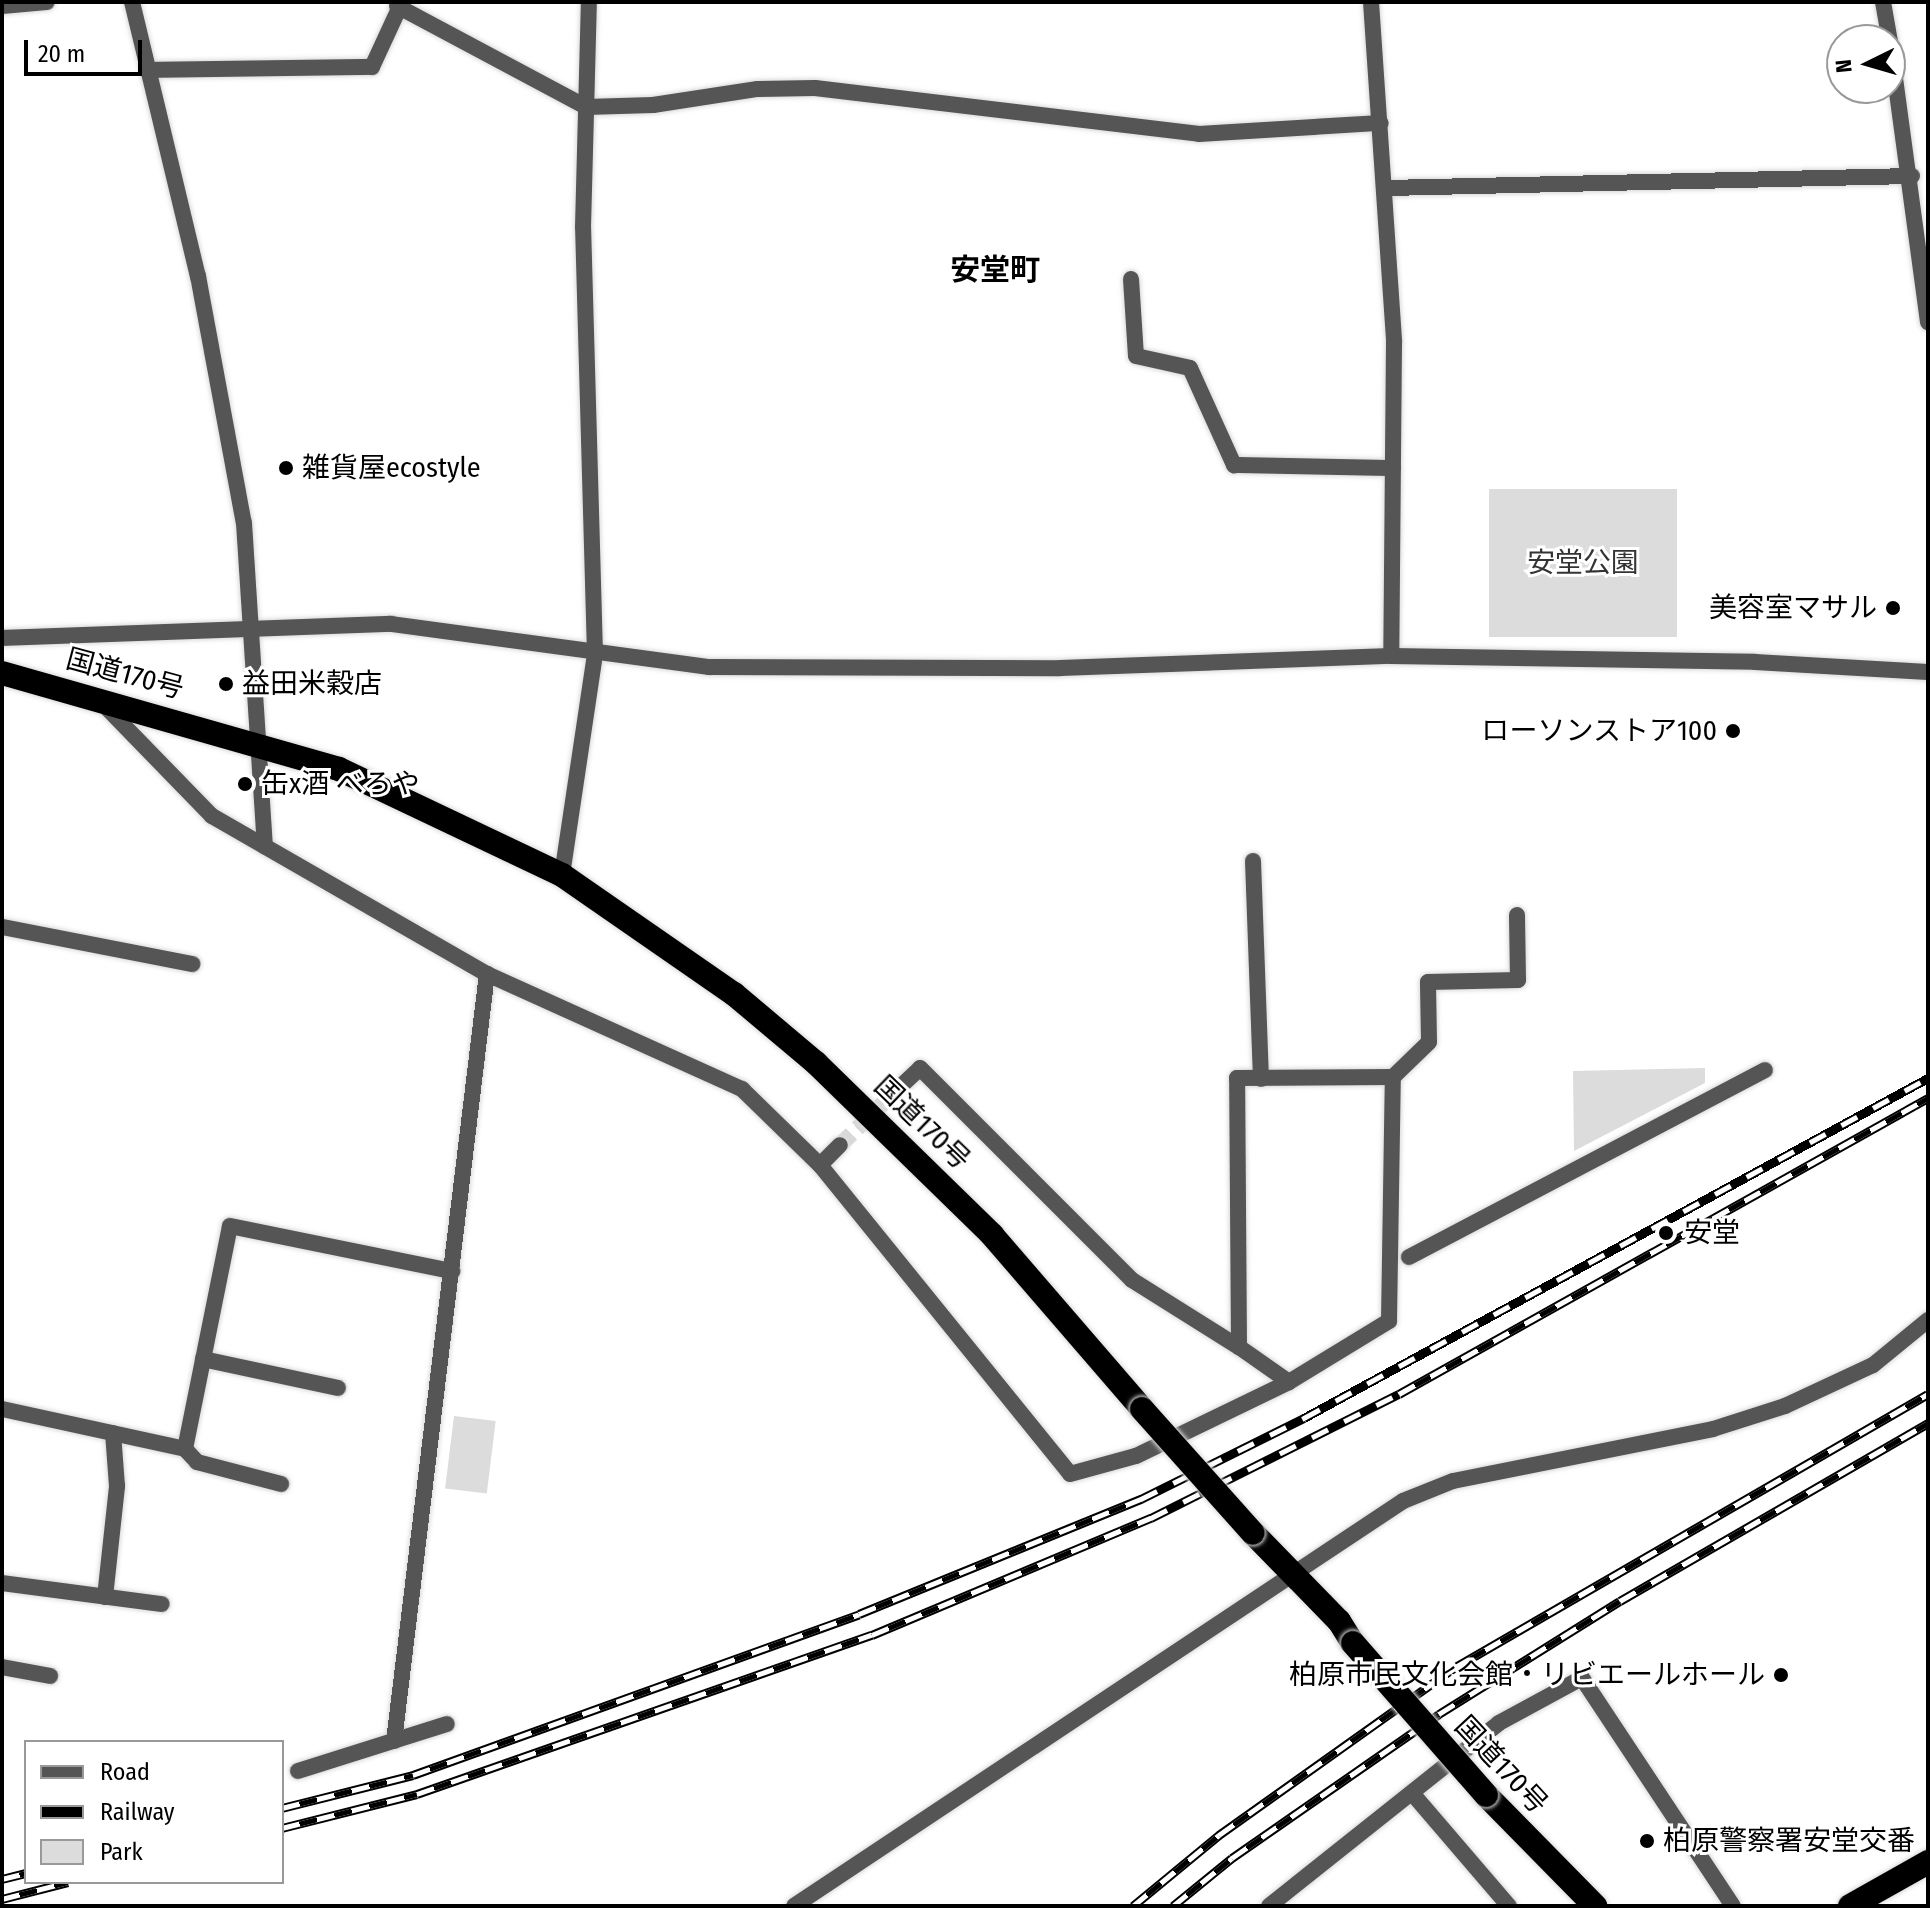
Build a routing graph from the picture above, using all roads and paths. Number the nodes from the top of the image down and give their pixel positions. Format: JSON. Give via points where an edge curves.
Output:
{"nodes":[{"id":1,"x":47,"y":2,"type":"edge"},
{"id":2,"x":132,"y":2,"type":"edge"},
{"id":3,"x":589,"y":2,"type":"edge"},
{"id":4,"x":1371,"y":2,"type":"edge"},
{"id":5,"x":1883,"y":2,"type":"edge"},
{"id":6,"x":400,"y":4,"type":"edge"},
{"id":7,"x":2,"y":6,"type":"edge"},
{"id":8,"x":1887,"y":24,"type":"edge"},
{"id":9,"x":149,"y":70,"type":"junction"},
{"id":10,"x":1902,"y":104,"type":"edge"},
{"id":11,"x":586,"y":107,"type":"junction"},
{"id":12,"x":1381,"y":123,"type":"junction"},
{"id":13,"x":1917,"y":180,"type":"edge"},
{"id":14,"x":1387,"y":188,"type":"junction"},
{"id":15,"x":1131,"y":279,"type":"dead end"},
{"id":16,"x":1928,"y":322,"type":"edge"},
{"id":17,"x":1393,"y":468,"type":"junction"},
{"id":18,"x":254,"y":626,"type":"junction"},
{"id":19,"x":2,"y":638,"type":"edge"},
{"id":20,"x":595,"y":654,"type":"junction"},
{"id":21,"x":1391,"y":656,"type":"junction"},
{"id":22,"x":1928,"y":672,"type":"edge"},
{"id":23,"x":2,"y":673,"type":"edge"},
{"id":24,"x":95,"y":696,"type":"junction"},
{"id":25,"x":261,"y":743,"type":"junction"},
{"id":26,"x":265,"y":846,"type":"junction"},
{"id":27,"x":1253,"y":861,"type":"dead end"},
{"id":28,"x":562,"y":875,"type":"junction"},
{"id":29,"x":1517,"y":915,"type":"dead end"},
{"id":30,"x":2,"y":927,"type":"edge"},
{"id":31,"x":192,"y":964,"type":"dead end"},
{"id":32,"x":487,"y":974,"type":"junction"},
{"id":33,"x":1765,"y":1070,"type":"dead end"},
{"id":34,"x":1393,"y":1077,"type":"junction"},
{"id":35,"x":1261,"y":1079,"type":"junction"},
{"id":36,"x":901,"y":1086,"type":"tunnel mouth"},
{"id":37,"x":840,"y":1145,"type":"tunnel mouth"},
{"id":38,"x":820,"y":1165,"type":"junction"},
{"id":39,"x":1409,"y":1257,"type":"dead end"},
{"id":40,"x":452,"y":1271,"type":"junction"},
{"id":41,"x":1928,"y":1320,"type":"edge"},
{"id":42,"x":1239,"y":1347,"type":"junction"},
{"id":43,"x":203,"y":1359,"type":"junction"},
{"id":44,"x":1289,"y":1382,"type":"junction"},
{"id":45,"x":338,"y":1388,"type":"dead end"},
{"id":46,"x":2,"y":1409,"type":"edge"},
{"id":47,"x":113,"y":1433,"type":"junction"},
{"id":48,"x":185,"y":1449,"type":"junction"},
{"id":49,"x":281,"y":1484,"type":"dead end"},
{"id":50,"x":1292,"y":1572,"type":"junction"},
{"id":51,"x":2,"y":1583,"type":"edge"},
{"id":52,"x":105,"y":1597,"type":"junction"},
{"id":53,"x":162,"y":1604,"type":"dead end"},
{"id":54,"x":2,"y":1667,"type":"edge"},
{"id":55,"x":50,"y":1676,"type":"dead end"},
{"id":56,"x":447,"y":1724,"type":"dead end"},
{"id":57,"x":394,"y":1741,"type":"junction"},
{"id":58,"x":298,"y":1771,"type":"dead end"},
{"id":59,"x":1412,"y":1793,"type":"junction"},
{"id":60,"x":1928,"y":1862,"type":"edge"},
{"id":61,"x":1594,"y":1905,"type":"edge"},
{"id":62,"x":794,"y":1906,"type":"edge"},
{"id":63,"x":1269,"y":1906,"type":"edge"},
{"id":64,"x":1509,"y":1906,"type":"edge"},
{"id":65,"x":1733,"y":1906,"type":"edge"},
{"id":66,"x":1850,"y":1906,"type":"edge"}],
"edges":[{"from":1,"to":7,"type":"street"},
{"from":2,"to":9,"type":"street"},
{"from":3,"to":11,"type":"street"},
{"from":4,"to":12,"type":"street"},
{"from":5,"to":8,"type":"street"},
{"from":6,"to":9,"type":"street","via":[[372,67]]},
{"from":6,"to":11,"type":"street"},
{"from":9,"to":18,"type":"street","via":[[198,276],[244,523]]},
{"from":10,"to":13,"type":"street"},
{"from":11,"to":12,"type":"street","via":[[815,88],[1199,134]]},
{"from":11,"to":20,"type":"street","via":[[583,227]]},
{"from":12,"to":14,"type":"street"},
{"from":13,"to":14,"type":"street"},
{"from":13,"to":16,"type":"street"},
{"from":14,"to":17,"type":"street"},
{"from":15,"to":17,"type":"street","via":[[1136,356],[1190,368],[1234,465]]},
{"from":17,"to":21,"type":"street"},
{"from":18,"to":19,"type":"street"},
{"from":18,"to":20,"type":"street","via":[[391,624]]},
{"from":18,"to":25,"type":"street"},
{"from":20,"to":21,"type":"street","via":[[741,668],[1060,668]]},
{"from":20,"to":28,"type":"street"},
{"from":21,"to":22,"type":"street","via":[[1755,662]]},
{"from":23,"to":24,"type":"highway","name":"国道170号"},
{"from":24,"to":25,"type":"highway","name":"国道170号"},
{"from":24,"to":26,"type":"street","via":[[212,816]]},
{"from":25,"to":26,"type":"street"},
{"from":25,"to":28,"type":"highway","name":"国道170号","via":[[339,769]]},
{"from":26,"to":32,"type":"street"},
{"from":27,"to":35,"type":"street"},
{"from":28,"to":50,"type":"highway","name":"国道170号","bridge":true,"via":[[734,994],[828,1074],[992,1235]]},
{"from":29,"to":34,"type":"street","via":[[1518,980],[1428,982],[1429,1042]]},
{"from":30,"to":31,"type":"street"},
{"from":32,"to":38,"type":"street","via":[[742,1089]]},
{"from":32,"to":40,"type":"street"},
{"from":33,"to":39,"type":"street"},
{"from":34,"to":35,"type":"street"},
{"from":34,"to":44,"type":"street","via":[[1389,1321]]},
{"from":35,"to":42,"type":"street","via":[[1237,1078]]},
{"from":36,"to":42,"type":"street","via":[[920,1068],[1132,1280]]},
{"from":37,"to":38,"type":"street"},
{"from":38,"to":44,"type":"street","via":[[1070,1474],[1136,1456]]},
{"from":40,"to":43,"type":"street","via":[[230,1226]]},
{"from":40,"to":57,"type":"street"},
{"from":41,"to":50,"type":"street","via":[[1873,1365],[1785,1406],[1713,1429],[1453,1481],[1403,1501]]},
{"from":42,"to":44,"type":"street"},
{"from":43,"to":45,"type":"street"},
{"from":43,"to":48,"type":"street"},
{"from":46,"to":47,"type":"street"},
{"from":47,"to":48,"type":"street"},
{"from":47,"to":52,"type":"street","via":[[117,1486]]},
{"from":48,"to":49,"type":"street","via":[[197,1462]]},
{"from":50,"to":61,"type":"highway","name":"国道170号","bridge":true,"via":[[1486,1795]]},
{"from":50,"to":62,"type":"street"},
{"from":51,"to":52,"type":"street"},
{"from":52,"to":53,"type":"street"},
{"from":54,"to":55,"type":"street"},
{"from":56,"to":57,"type":"street"},
{"from":57,"to":58,"type":"street"},
{"from":59,"to":63,"type":"street"},
{"from":59,"to":64,"type":"street"},
{"from":59,"to":65,"type":"street","via":[[1499,1723],[1582,1678]]},
{"from":60,"to":66,"type":"highway"}]}
